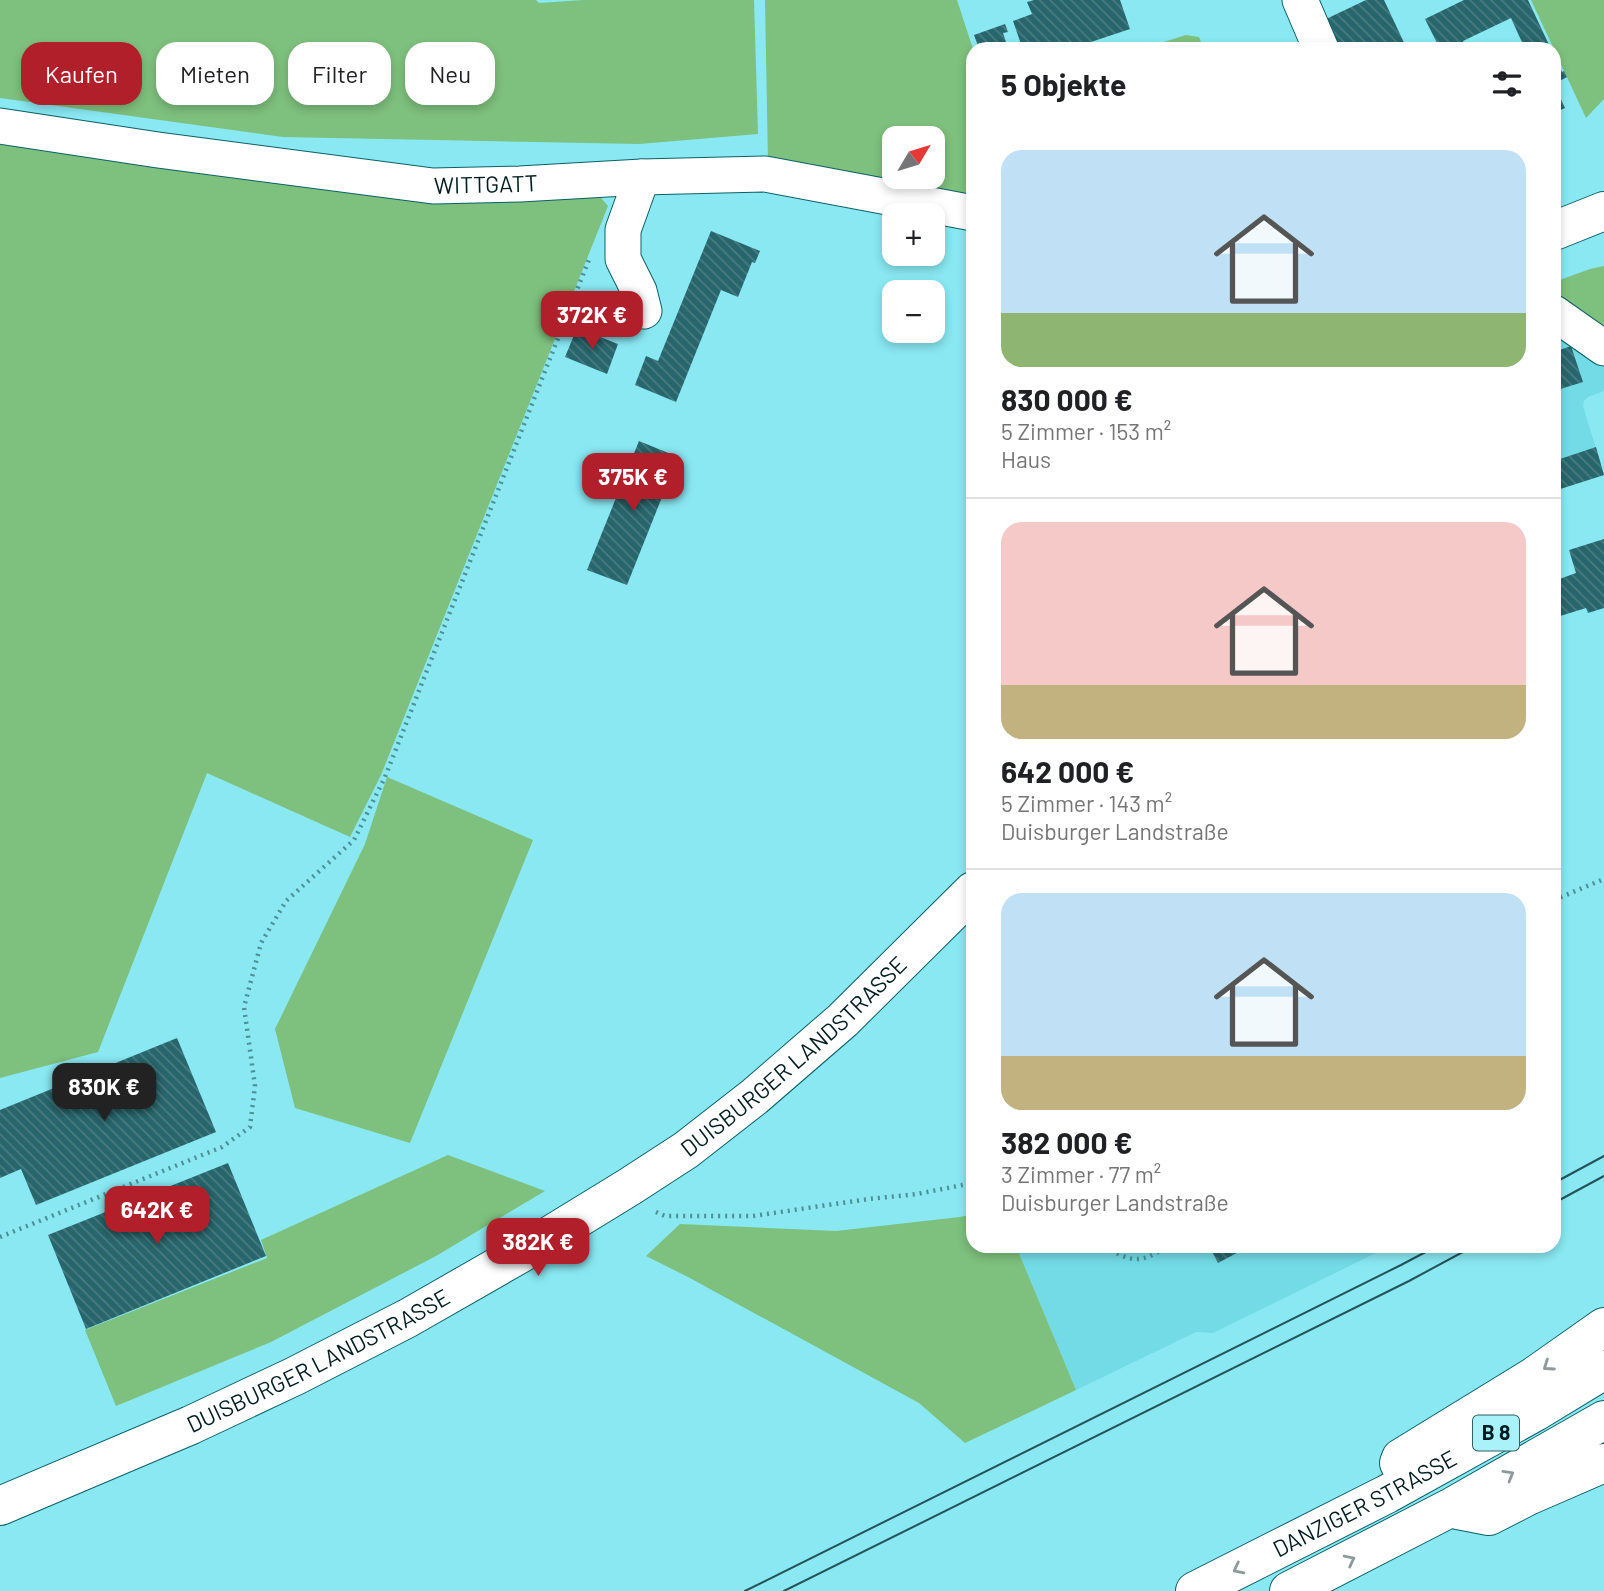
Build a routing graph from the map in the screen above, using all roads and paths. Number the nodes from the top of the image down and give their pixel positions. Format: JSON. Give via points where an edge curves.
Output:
{"nodes":[{"id":1,"x":1300,"y":0,"type":"edge"},
{"id":2,"x":1318,"y":42,"type":"edge"},
{"id":3,"x":0,"y":126,"type":"edge"},
{"id":4,"x":642,"y":177,"type":"junction"},
{"id":5,"x":1604,"y":211,"type":"edge"},
{"id":6,"x":966,"y":212,"type":"edge"},
{"id":7,"x":1561,"y":228,"type":"edge"},
{"id":8,"x":590,"y":256,"type":"dead end"},
{"id":9,"x":644,"y":311,"type":"dead end"},
{"id":10,"x":1561,"y":318,"type":"edge"},
{"id":11,"x":1604,"y":348,"type":"edge"},
{"id":12,"x":1604,"y":879,"type":"edge"},
{"id":13,"x":1561,"y":897,"type":"edge"},
{"id":14,"x":966,"y":898,"type":"edge"},
{"id":15,"x":966,"y":1184,"type":"edge"},
{"id":16,"x":629,"y":1187,"type":"junction"},
{"id":17,"x":0,"y":1237,"type":"edge"},
{"id":18,"x":1116,"y":1253,"type":"edge"},
{"id":19,"x":1157,"y":1253,"type":"edge"},
{"id":20,"x":1604,"y":1327,"type":"edge"},
{"id":21,"x":1604,"y":1370,"type":"edge"},
{"id":22,"x":1604,"y":1420,"type":"edge"},
{"id":23,"x":1604,"y":1463,"type":"edge"},
{"id":24,"x":1387,"y":1494,"type":"junction"},
{"id":25,"x":1,"y":1504,"type":"edge"},
{"id":26,"x":1450,"y":1508,"type":"junction"},
{"id":27,"x":1195,"y":1591,"type":"edge"},
{"id":28,"x":1289,"y":1591,"type":"edge"}],
"edges":[{"from":1,"to":2,"type":"street"},
{"from":3,"to":4,"type":"street","name":"WITTGATT","via":[[433,186]]},
{"from":4,"to":6,"type":"street","name":"WITTGATT","via":[[765,174]]},
{"from":4,"to":9,"type":"street","via":[[623,230],[623,259]]},
{"from":5,"to":7,"type":"main road"},
{"from":8,"to":17,"type":"path","via":[[385,777],[354,840],[286,901],[261,943],[244,1007],[255,1086],[250,1127],[222,1147]]},
{"from":10,"to":11,"type":"street"},
{"from":12,"to":13,"type":"path"},
{"from":14,"to":16,"type":"main road","name":"DUISBURGER LANDSTRASSE","via":[[834,1029],[754,1097]]},
{"from":15,"to":16,"type":"path","via":[[753,1216],[665,1216],[648,1208]]},
{"from":16,"to":25,"type":"main road","name":"DUISBURGER LANDSTRASSE","via":[[408,1318],[295,1376]]},
{"from":18,"to":19,"type":"path","via":[[1128,1260]]},
{"from":20,"to":24,"type":"main road","one_way":true,"via":[[1533,1377],[1401,1458]]},
{"from":21,"to":24,"type":"main road","name":"DANZIGER STRASSE","number":"B 8"},
{"from":26,"to":22,"type":"main road","name":"DANZIGER STRASSE","number":"B 8","one_way":true},
{"from":23,"to":26,"type":"main road","via":[[1489,1516]]},
{"from":24,"to":27,"type":"main road","name":"DANZIGER STRASSE","number":"B 8","one_way":true},
{"from":28,"to":26,"type":"main road","name":"DANZIGER STRASSE","number":"B 8","one_way":true}]}
